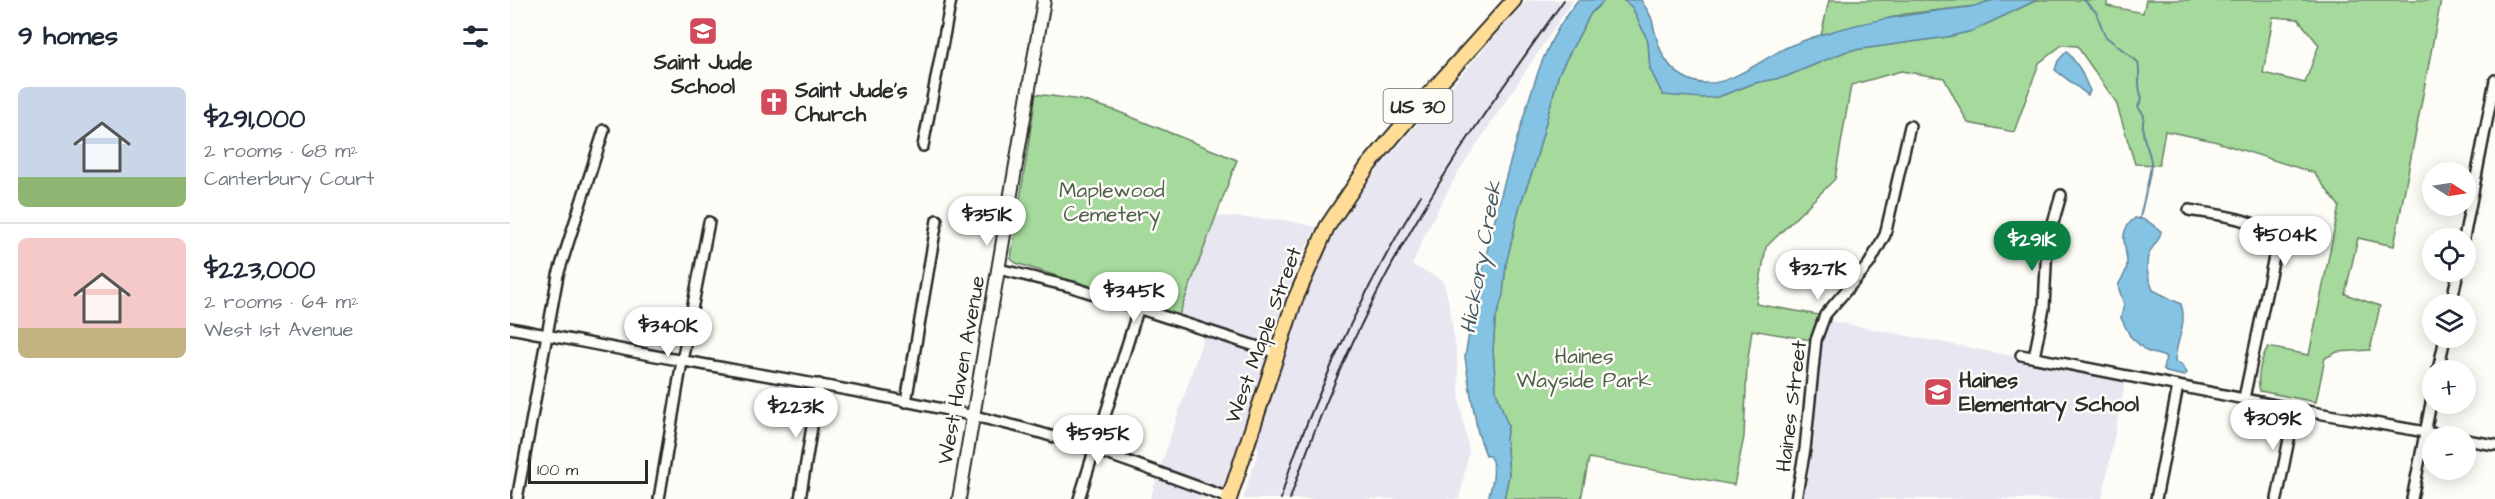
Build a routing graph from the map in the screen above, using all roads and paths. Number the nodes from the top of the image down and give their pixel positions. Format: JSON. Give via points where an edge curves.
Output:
{"nodes":[{"id":1,"x":951,"y":0,"type":"edge"},
{"id":2,"x":1044,"y":0,"type":"edge"},
{"id":3,"x":1514,"y":0,"type":"edge"},
{"id":4,"x":2495,"y":80,"type":"edge"},
{"id":5,"x":1910,"y":126,"type":"dead end"},
{"id":6,"x":604,"y":130,"type":"dead end"},
{"id":7,"x":923,"y":146,"type":"dead end"},
{"id":8,"x":2061,"y":195,"type":"dead end"},
{"id":9,"x":2189,"y":210,"type":"dead end"},
{"id":10,"x":938,"y":220,"type":"dead end"},
{"id":11,"x":709,"y":222,"type":"dead end"},
{"id":12,"x":2466,"y":228,"type":"edge"},
{"id":13,"x":999,"y":269,"type":"junction"},
{"id":14,"x":1138,"y":310,"type":"junction"},
{"id":15,"x":510,"y":327,"type":"edge"},
{"id":16,"x":546,"y":334,"type":"junction"},
{"id":17,"x":1277,"y":353,"type":"junction"},
{"id":18,"x":2021,"y":355,"type":"dead end"},
{"id":19,"x":2034,"y":357,"type":"junction"},
{"id":20,"x":682,"y":361,"type":"junction"},
{"id":21,"x":819,"y":384,"type":"junction"},
{"id":22,"x":2178,"y":386,"type":"junction"},
{"id":23,"x":2244,"y":398,"type":"junction"},
{"id":24,"x":906,"y":402,"type":"junction"},
{"id":25,"x":2295,"y":409,"type":"junction"},
{"id":26,"x":972,"y":416,"type":"junction"},
{"id":27,"x":2422,"y":431,"type":"edge"},
{"id":28,"x":2476,"y":442,"type":"edge"},
{"id":29,"x":2495,"y":445,"type":"edge"},
{"id":30,"x":2422,"y":447,"type":"edge"},
{"id":31,"x":1094,"y":451,"type":"junction"},
{"id":32,"x":517,"y":499,"type":"edge"},
{"id":33,"x":659,"y":499,"type":"edge"},
{"id":34,"x":800,"y":499,"type":"edge"},
{"id":35,"x":959,"y":499,"type":"edge"},
{"id":36,"x":1079,"y":499,"type":"edge"},
{"id":37,"x":1229,"y":499,"type":"edge"},
{"id":38,"x":1796,"y":499,"type":"edge"},
{"id":39,"x":2156,"y":499,"type":"edge"},
{"id":40,"x":2277,"y":499,"type":"edge"},
{"id":41,"x":2412,"y":499,"type":"edge"}],
"edges":[{"from":1,"to":7,"type":"street"},
{"from":2,"to":13,"type":"street","name":"West Haven Avenue"},
{"from":3,"to":17,"type":"main road","name":"West Maple Street","number":"US 30","via":[[1349,191],[1318,243]]},
{"from":4,"to":12,"type":"street"},
{"from":5,"to":38,"type":"street","name":"Haines Street","via":[[1885,235],[1869,264],[1825,315],[1816,340]]},
{"from":6,"to":16,"type":"street","via":[[570,232]]},
{"from":8,"to":19,"type":"street","via":[[2047,244],[2044,308]]},
{"from":9,"to":23,"type":"street","via":[[2247,221],[2272,238],[2275,252]]},
{"from":10,"to":24,"type":"street"},
{"from":11,"to":20,"type":"street"},
{"from":13,"to":14,"type":"street","via":[[1072,287]]},
{"from":13,"to":26,"type":"street","name":"West Haven Avenue"},
{"from":14,"to":17,"type":"street"},
{"from":14,"to":31,"type":"street"},
{"from":15,"to":16,"type":"street"},
{"from":16,"to":20,"type":"street"},
{"from":16,"to":32,"type":"street"},
{"from":17,"to":37,"type":"main road","name":"West Maple Street","number":"US 30"},
{"from":18,"to":19,"type":"street"},
{"from":19,"to":22,"type":"street"},
{"from":20,"to":21,"type":"street"},
{"from":20,"to":33,"type":"street"},
{"from":21,"to":24,"type":"street"},
{"from":21,"to":34,"type":"street"},
{"from":22,"to":23,"type":"street"},
{"from":22,"to":39,"type":"street"},
{"from":23,"to":25,"type":"street"},
{"from":24,"to":26,"type":"street"},
{"from":25,"to":27,"type":"street"},
{"from":25,"to":40,"type":"street"},
{"from":26,"to":31,"type":"street"},
{"from":26,"to":35,"type":"street","name":"West Haven Avenue"},
{"from":28,"to":29,"type":"street"},
{"from":30,"to":41,"type":"street"},
{"from":31,"to":36,"type":"street"},
{"from":31,"to":37,"type":"street"}]}
